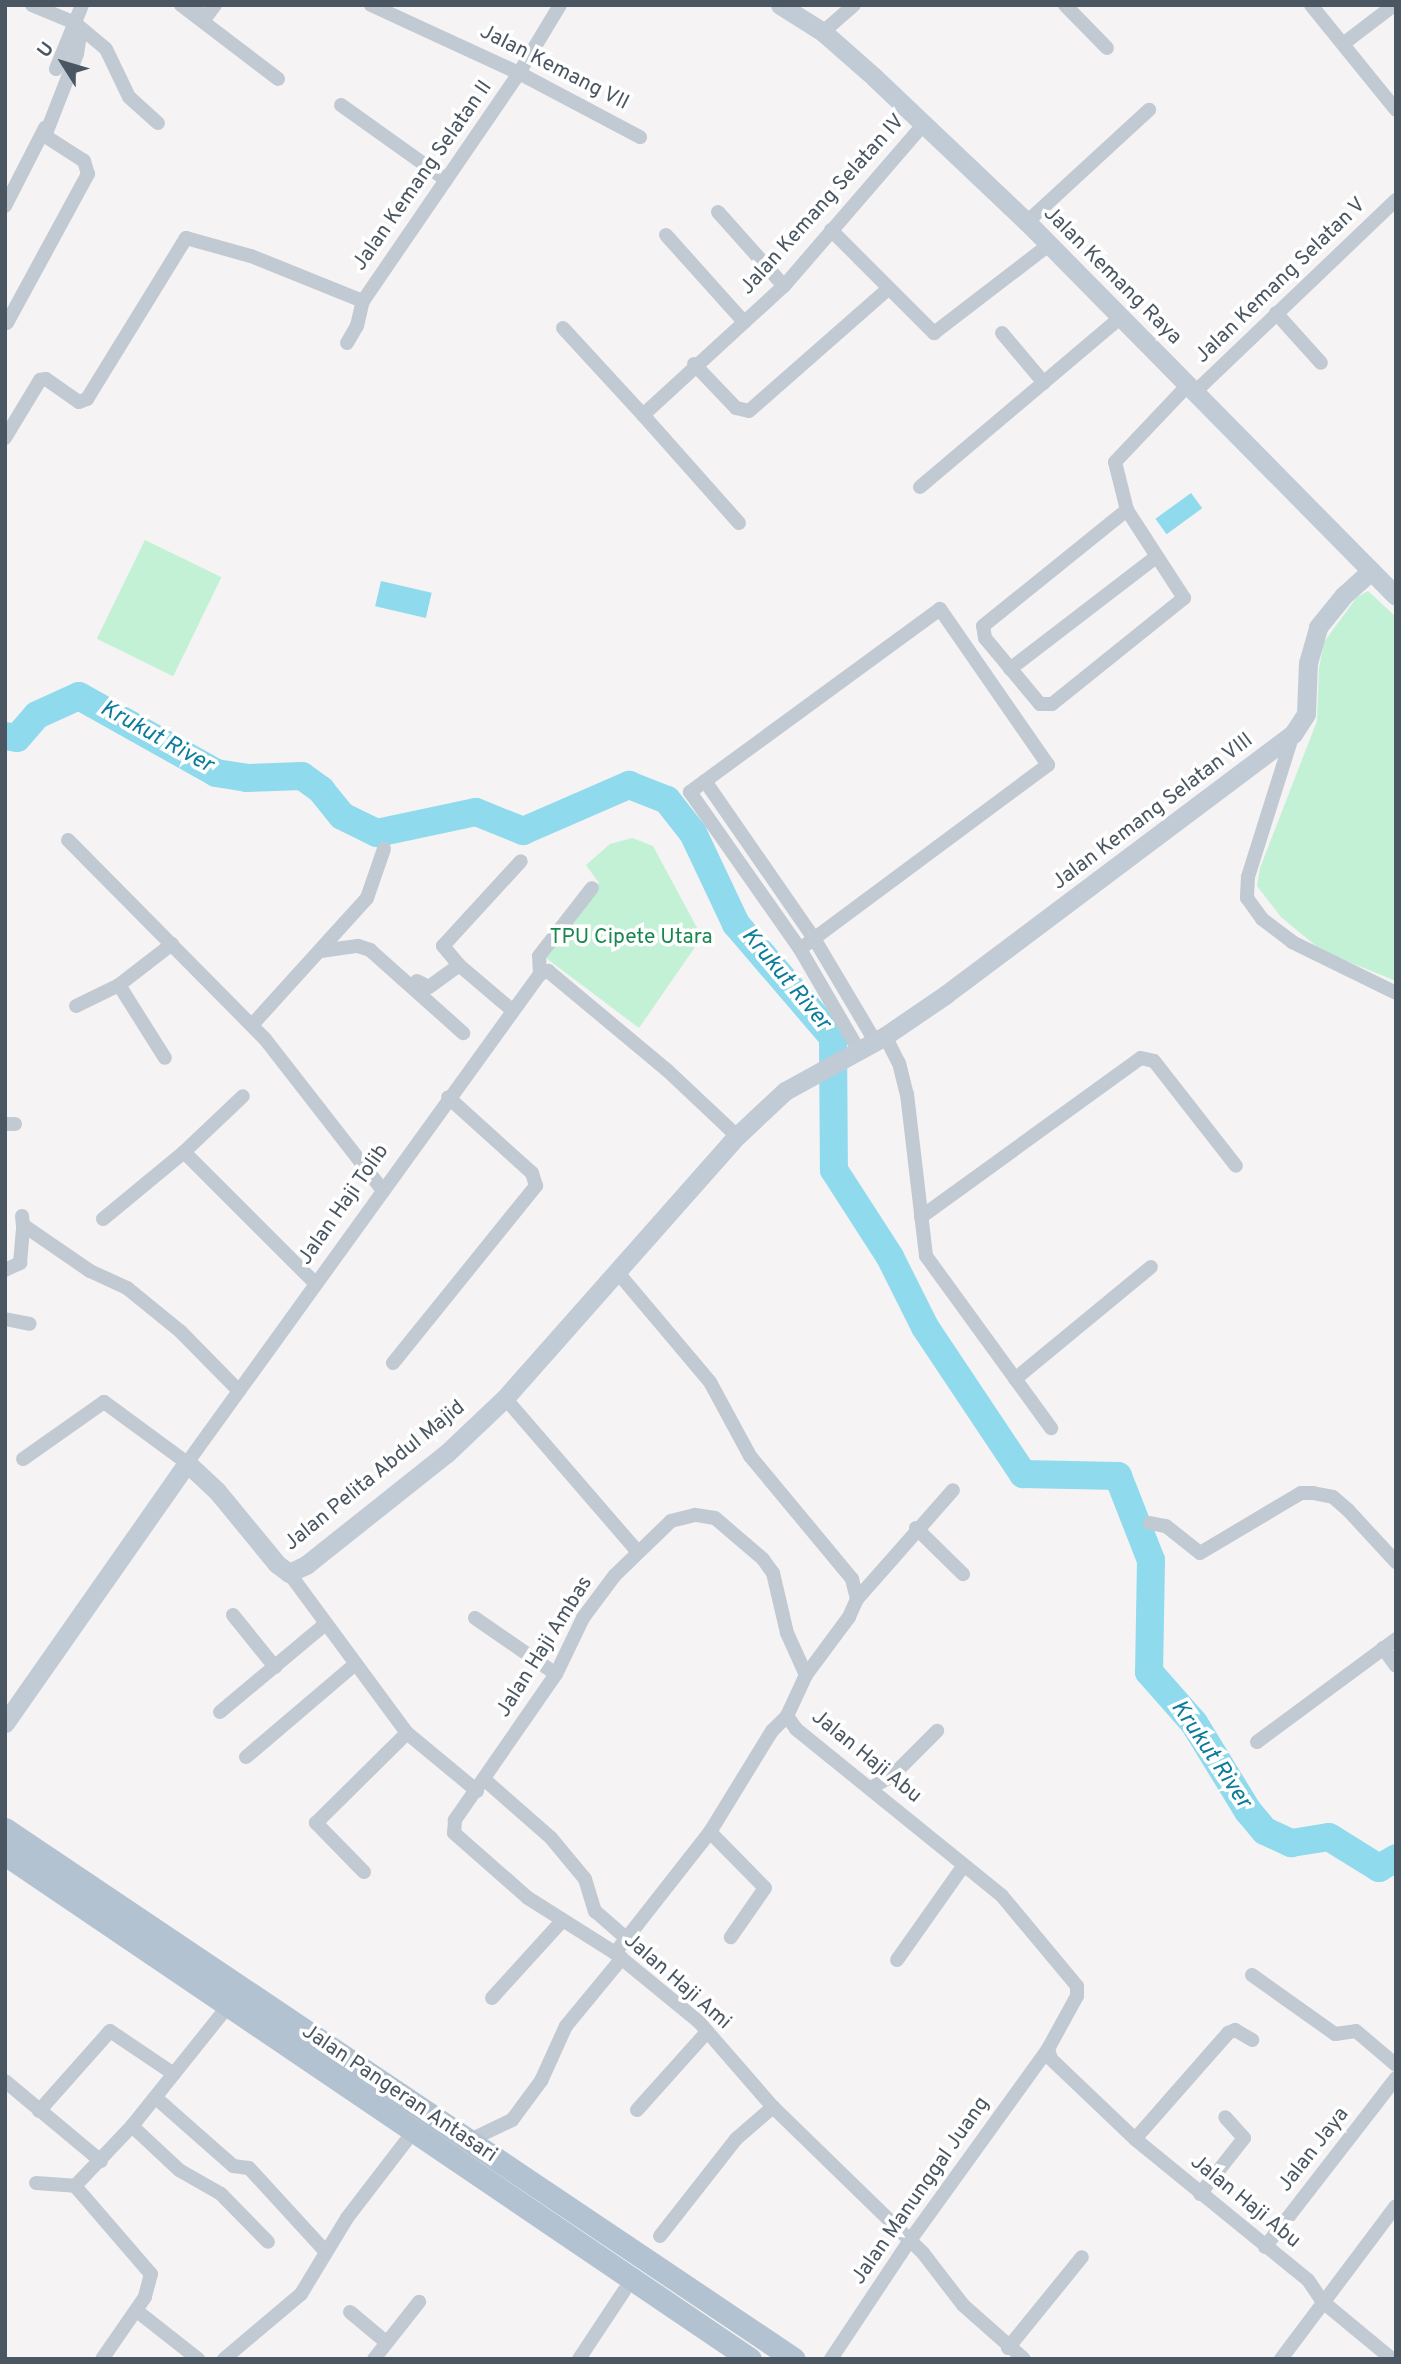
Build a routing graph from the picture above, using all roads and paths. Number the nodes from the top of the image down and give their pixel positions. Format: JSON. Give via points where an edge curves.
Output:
{"nodes":[{"id":1,"x":32,"y":5,"type":"edge"},
{"id":2,"x":82,"y":5,"type":"edge"},
{"id":3,"x":180,"y":5,"type":"edge"},
{"id":4,"x":188,"y":5,"type":"edge"},
{"id":5,"x":215,"y":5,"type":"edge"},
{"id":6,"x":371,"y":5,"type":"edge"},
{"id":7,"x":559,"y":5,"type":"edge"},
{"id":8,"x":780,"y":5,"type":"edge"},
{"id":9,"x":854,"y":5,"type":"edge"},
{"id":10,"x":1065,"y":5,"type":"edge"},
{"id":11,"x":1311,"y":5,"type":"edge"},
{"id":12,"x":1394,"y":5,"type":"edge"},
{"id":13,"x":78,"y":26,"type":"junction"},
{"id":14,"x":823,"y":33,"type":"junction"},
{"id":15,"x":1343,"y":44,"type":"junction"},
{"id":16,"x":1107,"y":48,"type":"dead end"},
{"id":17,"x":56,"y":69,"type":"dead end"},
{"id":18,"x":519,"y":72,"type":"junction"},
{"id":19,"x":278,"y":79,"type":"dead end"},
{"id":20,"x":341,"y":106,"type":"dead end"},
{"id":21,"x":1149,"y":110,"type":"dead end"},
{"id":22,"x":1396,"y":110,"type":"edge"},
{"id":23,"x":158,"y":123,"type":"dead end"},
{"id":24,"x":924,"y":124,"type":"junction"},
{"id":25,"x":45,"y":128,"type":"junction"},
{"id":26,"x":640,"y":137,"type":"dead end"},
{"id":27,"x":446,"y":180,"type":"junction"},
{"id":28,"x":1396,"y":200,"type":"edge"},
{"id":29,"x":5,"y":206,"type":"edge"},
{"id":30,"x":718,"y":212,"type":"dead end"},
{"id":31,"x":1027,"y":222,"type":"junction"},
{"id":32,"x":831,"y":230,"type":"junction"},
{"id":33,"x":666,"y":235,"type":"dead end"},
{"id":34,"x":1050,"y":244,"type":"junction"},
{"id":35,"x":784,"y":285,"type":"junction"},
{"id":36,"x":888,"y":289,"type":"junction"},
{"id":37,"x":363,"y":301,"type":"junction"},
{"id":38,"x":1276,"y":313,"type":"junction"},
{"id":39,"x":1122,"y":316,"type":"junction"},
{"id":40,"x":744,"y":321,"type":"junction"},
{"id":41,"x":7,"y":323,"type":"dead end"},
{"id":42,"x":563,"y":328,"type":"dead end"},
{"id":43,"x":1002,"y":333,"type":"dead end"},
{"id":44,"x":347,"y":343,"type":"dead end"},
{"id":45,"x":1321,"y":363,"type":"dead end"},
{"id":46,"x":694,"y":364,"type":"junction"},
{"id":47,"x":1044,"y":383,"type":"junction"},
{"id":48,"x":1192,"y":388,"type":"junction"},
{"id":49,"x":643,"y":415,"type":"junction"},
{"id":50,"x":5,"y":438,"type":"edge"},
{"id":51,"x":920,"y":487,"type":"dead end"},
{"id":52,"x":1127,"y":510,"type":"junction"},
{"id":53,"x":739,"y":523,"type":"dead end"},
{"id":54,"x":1157,"y":556,"type":"junction"},
{"id":55,"x":1371,"y":571,"type":"junction"},
{"id":56,"x":1396,"y":596,"type":"edge"},
{"id":57,"x":1010,"y":669,"type":"junction"},
{"id":58,"x":1293,"y":734,"type":"junction"},
{"id":59,"x":705,"y":780,"type":"junction"},
{"id":60,"x":68,"y":840,"type":"dead end"},
{"id":61,"x":384,"y":849,"type":"dead end"},
{"id":62,"x":520,"y":861,"type":"dead end"},
{"id":63,"x":592,"y":888,"type":"dead end"},
{"id":64,"x":815,"y":940,"type":"junction"},
{"id":65,"x":172,"y":944,"type":"junction"},
{"id":66,"x":800,"y":949,"type":"junction"},
{"id":67,"x":321,"y":951,"type":"junction"},
{"id":68,"x":459,"y":965,"type":"junction"},
{"id":69,"x":540,"y":974,"type":"junction"},
{"id":70,"x":417,"y":981,"type":"dead end"},
{"id":71,"x":119,"y":985,"type":"junction"},
{"id":72,"x":1396,"y":993,"type":"edge"},
{"id":73,"x":76,"y":1006,"type":"dead end"},
{"id":74,"x":512,"y":1010,"type":"junction"},
{"id":75,"x":252,"y":1025,"type":"junction"},
{"id":76,"x":463,"y":1033,"type":"dead end"},
{"id":77,"x":868,"y":1044,"type":"junction"},
{"id":78,"x":165,"y":1058,"type":"dead end"},
{"id":79,"x":243,"y":1096,"type":"dead end"},
{"id":80,"x":448,"y":1097,"type":"junction"},
{"id":81,"x":737,"y":1136,"type":"junction"},
{"id":82,"x":184,"y":1152,"type":"junction"},
{"id":83,"x":1236,"y":1166,"type":"dead end"},
{"id":84,"x":381,"y":1188,"type":"junction"},
{"id":85,"x":921,"y":1217,"type":"junction"},
{"id":86,"x":103,"y":1219,"type":"dead end"},
{"id":87,"x":1151,"y":1267,"type":"dead end"},
{"id":88,"x":5,"y":1270,"type":"edge"},
{"id":89,"x":619,"y":1273,"type":"junction"},
{"id":90,"x":315,"y":1283,"type":"junction"},
{"id":91,"x":5,"y":1319,"type":"edge"},
{"id":92,"x":30,"y":1324,"type":"dead end"},
{"id":93,"x":393,"y":1363,"type":"dead end"},
{"id":94,"x":1015,"y":1379,"type":"junction"},
{"id":95,"x":239,"y":1391,"type":"junction"},
{"id":96,"x":505,"y":1398,"type":"junction"},
{"id":97,"x":1051,"y":1429,"type":"dead end"},
{"id":98,"x":23,"y":1459,"type":"dead end"},
{"id":99,"x":187,"y":1463,"type":"junction"},
{"id":100,"x":953,"y":1490,"type":"dead end"},
{"id":101,"x":1150,"y":1523,"type":"dead end"},
{"id":102,"x":916,"y":1528,"type":"junction"},
{"id":103,"x":638,"y":1552,"type":"junction"},
{"id":104,"x":1396,"y":1562,"type":"edge"},
{"id":105,"x":289,"y":1573,"type":"junction"},
{"id":106,"x":962,"y":1574,"type":"dead end"},
{"id":107,"x":857,"y":1599,"type":"junction"},
{"id":108,"x":233,"y":1615,"type":"dead end"},
{"id":109,"x":475,"y":1618,"type":"dead end"},
{"id":110,"x":324,"y":1625,"type":"junction"},
{"id":111,"x":1396,"y":1639,"type":"edge"},
{"id":112,"x":1383,"y":1648,"type":"junction"},
{"id":113,"x":354,"y":1665,"type":"junction"},
{"id":114,"x":1396,"y":1666,"type":"edge"},
{"id":115,"x":275,"y":1667,"type":"junction"},
{"id":116,"x":556,"y":1674,"type":"junction"},
{"id":117,"x":806,"y":1675,"type":"junction"},
{"id":118,"x":220,"y":1712,"type":"dead end"},
{"id":119,"x":787,"y":1716,"type":"junction"},
{"id":120,"x":5,"y":1723,"type":"edge"},
{"id":121,"x":937,"y":1731,"type":"dead end"},
{"id":122,"x":407,"y":1733,"type":"junction"},
{"id":123,"x":1256,"y":1742,"type":"dead end"},
{"id":124,"x":246,"y":1757,"type":"dead end"},
{"id":125,"x":481,"y":1786,"type":"junction"},
{"id":126,"x":871,"y":1787,"type":"junction"},
{"id":127,"x":5,"y":1829,"type":"edge"},
{"id":128,"x":710,"y":1832,"type":"junction"},
{"id":129,"x":5,"y":1838,"type":"edge"},
{"id":130,"x":456,"y":1839,"type":"joint"},
{"id":131,"x":5,"y":1854,"type":"edge"},
{"id":132,"x":964,"y":1865,"type":"junction"},
{"id":133,"x":5,"y":1869,"type":"edge"},
{"id":134,"x":364,"y":1872,"type":"dead end"},
{"id":135,"x":562,"y":1921,"type":"junction"},
{"id":136,"x":731,"y":1937,"type":"dead end"},
{"id":137,"x":627,"y":1939,"type":"junction"},
{"id":138,"x":619,"y":1956,"type":"junction"},
{"id":139,"x":897,"y":1960,"type":"dead end"},
{"id":140,"x":1252,"y":1975,"type":"dead end"},
{"id":141,"x":492,"y":1998,"type":"dead end"},
{"id":142,"x":222,"y":2015,"type":"junction"},
{"id":143,"x":707,"y":2032,"type":"junction"},
{"id":144,"x":1252,"y":2040,"type":"dead end"},
{"id":145,"x":1048,"y":2049,"type":"junction"},
{"id":146,"x":1396,"y":2064,"type":"edge"},
{"id":147,"x":174,"y":2074,"type":"junction"},
{"id":148,"x":1396,"y":2078,"type":"edge"},
{"id":149,"x":5,"y":2081,"type":"edge"},
{"id":150,"x":156,"y":2098,"type":"junction"},
{"id":151,"x":773,"y":2107,"type":"junction"},
{"id":152,"x":637,"y":2109,"type":"dead end"},
{"id":153,"x":39,"y":2111,"type":"junction"},
{"id":154,"x":1225,"y":2117,"type":"dead end"},
{"id":155,"x":132,"y":2126,"type":"junction"},
{"id":156,"x":1135,"y":2139,"type":"junction"},
{"id":157,"x":406,"y":2141,"type":"junction"},
{"id":158,"x":468,"y":2141,"type":"junction"},
{"id":159,"x":101,"y":2161,"type":"junction"},
{"id":160,"x":36,"y":2183,"type":"dead end"},
{"id":161,"x":75,"y":2186,"type":"junction"},
{"id":162,"x":1200,"y":2194,"type":"junction"},
{"id":163,"x":1396,"y":2206,"type":"edge"},
{"id":164,"x":660,"y":2236,"type":"dead end"},
{"id":165,"x":910,"y":2240,"type":"junction"},
{"id":166,"x":268,"y":2242,"type":"dead end"},
{"id":167,"x":1265,"y":2247,"type":"junction"},
{"id":168,"x":326,"y":2252,"type":"junction"},
{"id":169,"x":1082,"y":2257,"type":"dead end"},
{"id":170,"x":624,"y":2291,"type":"junction"},
{"id":171,"x":419,"y":2302,"type":"dead end"},
{"id":172,"x":1323,"y":2302,"type":"junction"},
{"id":173,"x":137,"y":2311,"type":"junction"},
{"id":174,"x":351,"y":2312,"type":"dead end"},
{"id":175,"x":386,"y":2343,"type":"junction"},
{"id":176,"x":1008,"y":2348,"type":"junction"},
{"id":177,"x":102,"y":2359,"type":"edge"},
{"id":178,"x":198,"y":2359,"type":"edge"},
{"id":179,"x":224,"y":2359,"type":"edge"},
{"id":180,"x":374,"y":2359,"type":"edge"},
{"id":181,"x":579,"y":2359,"type":"edge"},
{"id":182,"x":723,"y":2359,"type":"edge"},
{"id":183,"x":750,"y":2359,"type":"edge"},
{"id":184,"x":770,"y":2359,"type":"edge"},
{"id":185,"x":794,"y":2359,"type":"edge"},
{"id":186,"x":831,"y":2359,"type":"edge"},
{"id":187,"x":1024,"y":2359,"type":"edge"},
{"id":188,"x":1281,"y":2359,"type":"edge"},
{"id":189,"x":1392,"y":2359,"type":"edge"}],
"edges":[{"from":1,"to":13,"type":"street"},
{"from":2,"to":13,"type":"street"},
{"from":3,"to":19,"type":"street"},
{"from":4,"to":5,"type":"street","via":[[206,17]]},
{"from":6,"to":18,"type":"street","name":"Jalan Kemang VII"},
{"from":7,"to":18,"type":"street","name":"Jalan Kemang Selatan II"},
{"from":8,"to":14,"type":"street","name":"Jalan Kemang Raya"},
{"from":9,"to":14,"type":"street"},
{"from":10,"to":16,"type":"street"},
{"from":11,"to":15,"type":"street"},
{"from":12,"to":15,"type":"street"},
{"from":13,"to":17,"type":"street"},
{"from":13,"to":23,"type":"street","via":[[106,49],[129,97]]},
{"from":13,"to":25,"type":"street","via":[[77,54]]},
{"from":14,"to":24,"type":"street","name":"Jalan Kemang Raya"},
{"from":15,"to":22,"type":"street"},
{"from":18,"to":26,"type":"street","name":"Jalan Kemang VII"},
{"from":18,"to":27,"type":"street","name":"Jalan Kemang Selatan II"},
{"from":20,"to":27,"type":"street"},
{"from":21,"to":31,"type":"street"},
{"from":24,"to":31,"type":"street","name":"Jalan Kemang Raya"},
{"from":24,"to":32,"type":"street","name":"Jalan Kemang Selatan IV"},
{"from":25,"to":29,"type":"street"},
{"from":25,"to":41,"type":"street","via":[[48,140],[84,161],[88,174]]},
{"from":27,"to":37,"type":"street","name":"Jalan Kemang Selatan II"},
{"from":28,"to":38,"type":"street","name":"Jalan Kemang Selatan V"},
{"from":30,"to":35,"type":"street"},
{"from":31,"to":34,"type":"street","name":"Jalan Kemang Raya"},
{"from":32,"to":35,"type":"street","name":"Jalan Kemang Selatan IV"},
{"from":32,"to":36,"type":"street"},
{"from":33,"to":40,"type":"street"},
{"from":34,"to":36,"type":"street","via":[[937,333]]},
{"from":34,"to":39,"type":"street","name":"Jalan Kemang Raya"},
{"from":35,"to":40,"type":"street","name":"Jalan Kemang Selatan IV"},
{"from":36,"to":46,"type":"street","via":[[749,411],[736,408]]},
{"from":37,"to":44,"type":"street"},
{"from":37,"to":50,"type":"street","name":"Jalan Kemang Selatan II","via":[[251,256],[186,238],[88,399],[79,402],[46,379],[40,380]]},
{"from":38,"to":45,"type":"street"},
{"from":38,"to":48,"type":"street","name":"Jalan Kemang Selatan V"},
{"from":39,"to":47,"type":"street"},
{"from":39,"to":48,"type":"street","name":"Jalan Kemang Raya"},
{"from":40,"to":46,"type":"street","name":"Jalan Kemang Selatan IV"},
{"from":42,"to":49,"type":"street"},
{"from":43,"to":47,"type":"street"},
{"from":46,"to":49,"type":"street","name":"Jalan Kemang Selatan IV"},
{"from":47,"to":51,"type":"street"},
{"from":48,"to":52,"type":"street","name":"Jalan Kemang Selatan V","via":[[1115,463]]},
{"from":48,"to":55,"type":"street","name":"Jalan Kemang Raya"},
{"from":49,"to":53,"type":"street"},
{"from":52,"to":54,"type":"street"},
{"from":52,"to":57,"type":"street","via":[[985,623],[983,634]]},
{"from":54,"to":57,"type":"street"},
{"from":54,"to":57,"type":"street","via":[[1184,597],[1052,705],[1040,704]]},
{"from":55,"to":56,"type":"street","name":"Jalan Kemang Raya"},
{"from":55,"to":58,"type":"street","via":[[1318,627],[1308,663],[1306,713]]},
{"from":58,"to":72,"type":"street","via":[[1248,877],[1247,898],[1262,919],[1292,942]]},
{"from":58,"to":77,"type":"street","name":"Jalan Kemang Selatan VIII"},
{"from":59,"to":64,"type":"street"},
{"from":59,"to":64,"type":"street","via":[[937,608],[1046,758],[1046,769]]},
{"from":59,"to":66,"type":"street","via":[[690,792]]},
{"from":60,"to":65,"type":"street"},
{"from":61,"to":67,"type":"street","via":[[367,898]]},
{"from":62,"to":68,"type":"street","via":[[444,944]]},
{"from":63,"to":69,"type":"street","via":[[539,956]]},
{"from":64,"to":66,"type":"street"},
{"from":64,"to":77,"type":"street"},
{"from":65,"to":71,"type":"street"},
{"from":65,"to":75,"type":"street"},
{"from":66,"to":77,"type":"street"},
{"from":67,"to":75,"type":"street"},
{"from":67,"to":76,"type":"street","via":[[353,946],[370,950]]},
{"from":68,"to":70,"type":"street","via":[[429,987]]},
{"from":68,"to":74,"type":"street"},
{"from":69,"to":74,"type":"street","name":"Jalan Haji Tolib"},
{"from":69,"to":81,"type":"street","via":[[548,971],[668,1071]]},
{"from":71,"to":73,"type":"street"},
{"from":71,"to":78,"type":"street"},
{"from":74,"to":80,"type":"street","name":"Jalan Haji Tolib"},
{"from":75,"to":84,"type":"street","via":[[300,1079]]},
{"from":77,"to":81,"type":"street","name":"Jalan Pelita Abdul Majid","via":[[785,1091]]},
{"from":77,"to":85,"type":"street","via":[[899,1063],[907,1094]]},
{"from":79,"to":82,"type":"street"},
{"from":80,"to":84,"type":"street","name":"Jalan Haji Tolib"},
{"from":80,"to":93,"type":"street","via":[[532,1173],[536,1186]]},
{"from":81,"to":89,"type":"street","name":"Jalan Pelita Abdul Majid"},
{"from":82,"to":86,"type":"street"},
{"from":82,"to":90,"type":"street"},
{"from":83,"to":85,"type":"street","via":[[1154,1061],[1141,1058]]},
{"from":84,"to":90,"type":"street","name":"Jalan Haji Tolib"},
{"from":85,"to":94,"type":"street","via":[[921,1238],[932,1270]]},
{"from":87,"to":94,"type":"street"},
{"from":88,"to":95,"type":"street","via":[[20,1263],[23,1221],[90,1270],[127,1288],[180,1331]]},
{"from":89,"to":96,"type":"street","name":"Jalan Pelita Abdul Majid"},
{"from":89,"to":107,"type":"street","via":[[710,1382],[750,1456],[852,1579]]},
{"from":90,"to":95,"type":"street","name":"Jalan Haji Tolib"},
{"from":91,"to":92,"type":"street"},
{"from":94,"to":97,"type":"street"},
{"from":95,"to":99,"type":"street","name":"Jalan Haji Tolib"},
{"from":96,"to":103,"type":"street"},
{"from":96,"to":105,"type":"street","name":"Jalan Pelita Abdul Majid","via":[[447,1453],[306,1565]]},
{"from":98,"to":99,"type":"street","via":[[104,1402]]},
{"from":99,"to":105,"type":"street","name":"Jalan Pelita Abdul Majid"},
{"from":99,"to":120,"type":"street"},
{"from":100,"to":102,"type":"street","name":"Jalan Haji Abu"},
{"from":101,"to":104,"type":"street","via":[[1166,1526],[1200,1553],[1301,1493],[1313,1493],[1333,1497],[1349,1510]]},
{"from":102,"to":106,"type":"street"},
{"from":102,"to":107,"type":"street","name":"Jalan Haji Abu"},
{"from":103,"to":116,"type":"street","name":"Jalan Haji Ambas","via":[[583,1618]]},
{"from":103,"to":117,"type":"street","name":"Jalan Haji Ambas","via":[[659,1529],[684,1516],[706,1515],[722,1522],[773,1573],[787,1633]]},
{"from":105,"to":110,"type":"street"},
{"from":107,"to":117,"type":"street","name":"Jalan Haji Abu"},
{"from":108,"to":115,"type":"street"},
{"from":109,"to":116,"type":"street"},
{"from":110,"to":113,"type":"street"},
{"from":110,"to":115,"type":"street"},
{"from":111,"to":112,"type":"street"},
{"from":112,"to":114,"type":"street"},
{"from":112,"to":123,"type":"street"},
{"from":113,"to":122,"type":"street"},
{"from":113,"to":124,"type":"street"},
{"from":115,"to":118,"type":"street"},
{"from":116,"to":125,"type":"street","name":"Jalan Haji Ambas"},
{"from":117,"to":119,"type":"street","name":"Jalan Haji Abu"},
{"from":119,"to":126,"type":"street","name":"Jalan Haji Abu","via":[[796,1729]]},
{"from":119,"to":128,"type":"street","via":[[772,1731]]},
{"from":121,"to":126,"type":"street","via":[[892,1776]]},
{"from":122,"to":125,"type":"street"},
{"from":122,"to":134,"type":"street","via":[[316,1823]]},
{"from":125,"to":130,"type":"street","name":"Jalan Haji Ambas","via":[[455,1820]]},
{"from":125,"to":137,"type":"street","via":[[551,1838],[585,1879],[595,1911]]},
{"from":126,"to":132,"type":"street","name":"Jalan Haji Abu"},
{"from":127,"to":158,"type":"main road","name":"Jalan Pangeran Antasari"},
{"from":128,"to":136,"type":"street","via":[[765,1888]]},
{"from":128,"to":137,"type":"street"},
{"from":129,"to":184,"type":"main road"},
{"from":130,"to":135,"type":"street","name":"Jalan Haji Ami"},
{"from":131,"to":183,"type":"main road"},
{"from":132,"to":139,"type":"street"},
{"from":132,"to":145,"type":"street","name":"Jalan Haji Abu","via":[[1002,1896],[1077,1986],[1077,1996]]},
{"from":133,"to":142,"type":"main road","name":"Jalan Pangeran Antasari"},
{"from":135,"to":138,"type":"street","name":"Jalan Haji Ami"},
{"from":135,"to":141,"type":"street"},
{"from":137,"to":138,"type":"street"},
{"from":138,"to":143,"type":"street","name":"Jalan Haji Ami"},
{"from":138,"to":158,"type":"street","via":[[566,2026],[541,2081],[512,2120]]},
{"from":140,"to":146,"type":"street","via":[[1335,2034],[1356,2031]]},
{"from":142,"to":147,"type":"street"},
{"from":142,"to":157,"type":"main road","name":"Jalan Pangeran Antasari"},
{"from":143,"to":151,"type":"street","name":"Jalan Haji Ami"},
{"from":143,"to":152,"type":"street"},
{"from":144,"to":156,"type":"street","via":[[1235,2030],[1227,2034]]},
{"from":145,"to":156,"type":"street","name":"Jalan Haji Abu","via":[[1051,2059]]},
{"from":145,"to":165,"type":"street","name":"Jalan Manunggal Juang"},
{"from":147,"to":150,"type":"street"},
{"from":147,"to":153,"type":"street","via":[[110,2031]]},
{"from":148,"to":167,"type":"street","name":"Jalan Jaya"},
{"from":149,"to":153,"type":"street"},
{"from":150,"to":155,"type":"street"},
{"from":150,"to":168,"type":"street","via":[[231,2165],[249,2168]]},
{"from":151,"to":164,"type":"street","via":[[736,2138]]},
{"from":151,"to":165,"type":"street","name":"Jalan Haji Ami"},
{"from":153,"to":159,"type":"street"},
{"from":154,"to":162,"type":"street","via":[[1244,2138]]},
{"from":155,"to":159,"type":"street"},
{"from":155,"to":166,"type":"street","via":[[178,2170],[228,2200]]},
{"from":156,"to":162,"type":"street","name":"Jalan Haji Abu"},
{"from":157,"to":168,"type":"street"},
{"from":157,"to":170,"type":"main road","name":"Jalan Pangeran Antasari"},
{"from":158,"to":185,"type":"main road","name":"Jalan Pangeran Antasari"},
{"from":159,"to":161,"type":"street"},
{"from":160,"to":161,"type":"street"},
{"from":161,"to":173,"type":"street","via":[[146,2264],[151,2283]]},
{"from":162,"to":167,"type":"street","name":"Jalan Haji Abu"},
{"from":163,"to":172,"type":"street"},
{"from":165,"to":176,"type":"street","name":"Jalan Haji Ami","via":[[963,2305]]},
{"from":165,"to":186,"type":"street","name":"Jalan Manunggal Juang"},
{"from":167,"to":172,"type":"street","name":"Jalan Haji Abu","via":[[1308,2280]]},
{"from":168,"to":179,"type":"street","via":[[289,2307]]},
{"from":169,"to":176,"type":"street"},
{"from":170,"to":181,"type":"street"},
{"from":170,"to":182,"type":"main road","name":"Jalan Pangeran Antasari"},
{"from":171,"to":175,"type":"street"},
{"from":172,"to":188,"type":"street"},
{"from":172,"to":189,"type":"street","name":"Jalan Haji Abu"},
{"from":173,"to":177,"type":"street"},
{"from":173,"to":178,"type":"street"},
{"from":174,"to":175,"type":"street"},
{"from":175,"to":180,"type":"street"},
{"from":176,"to":187,"type":"street","name":"Jalan Haji Ami"}]}
